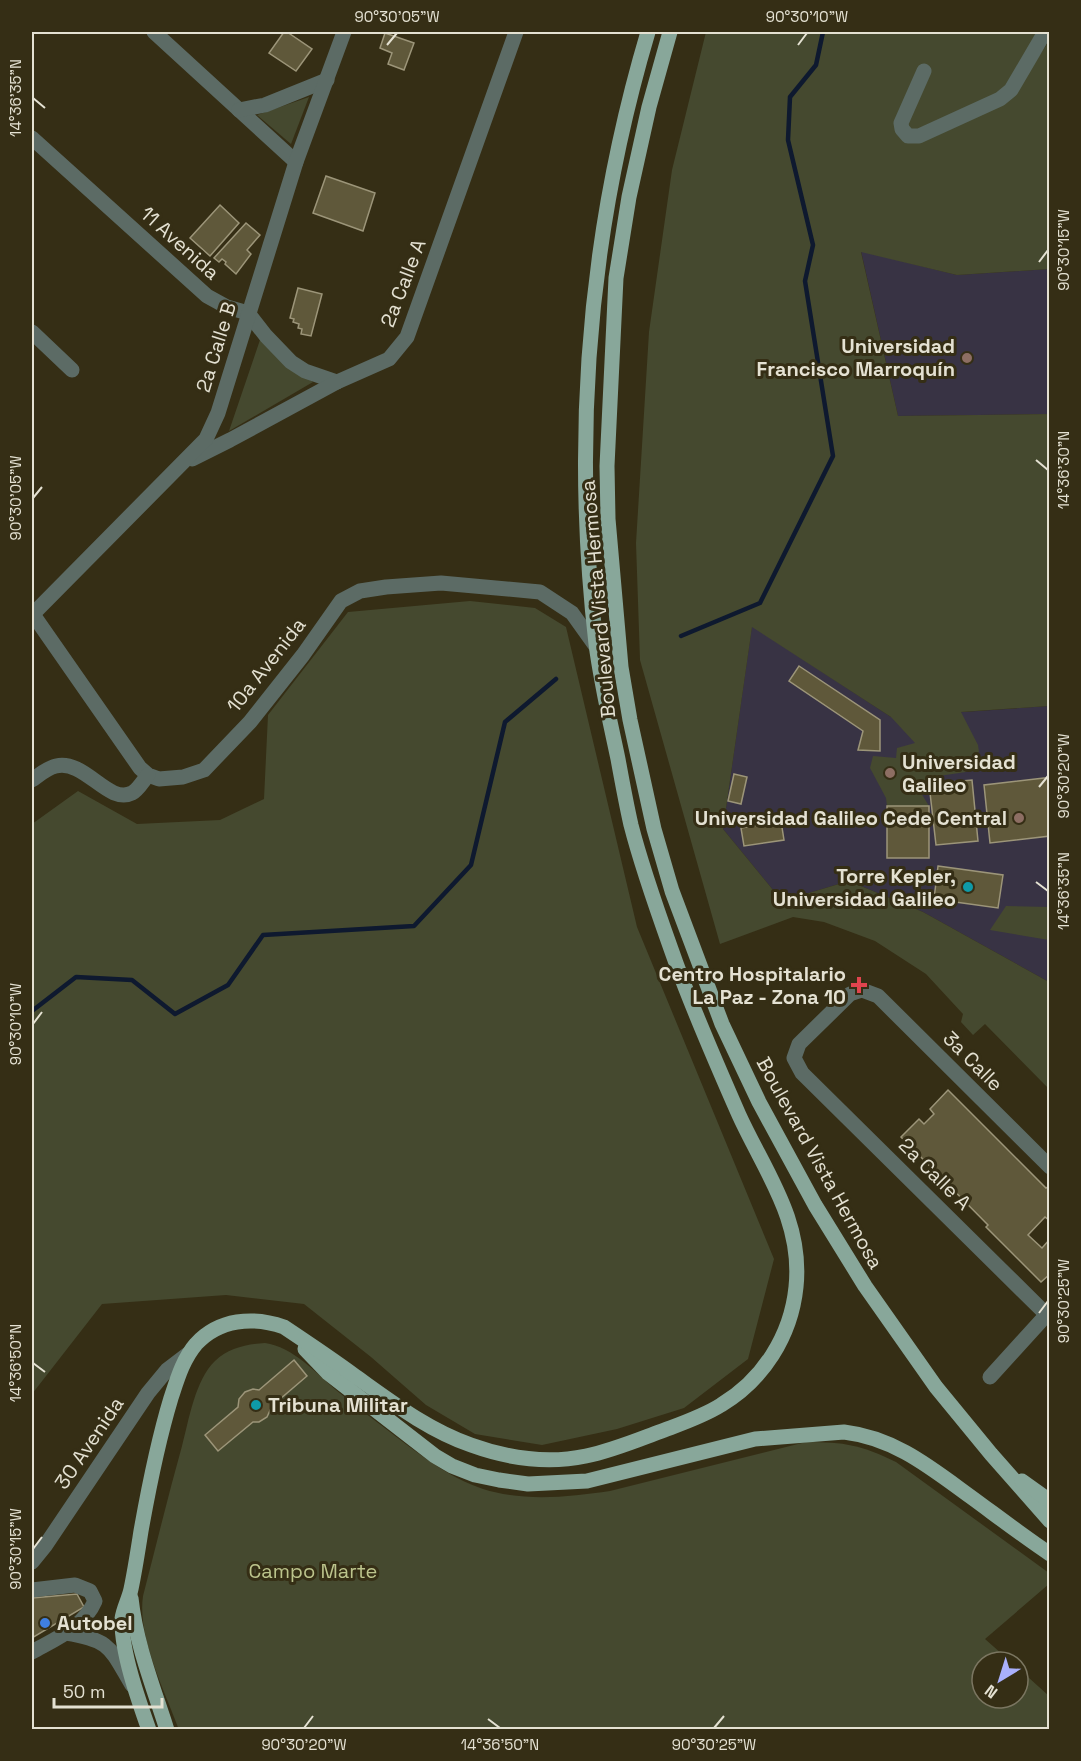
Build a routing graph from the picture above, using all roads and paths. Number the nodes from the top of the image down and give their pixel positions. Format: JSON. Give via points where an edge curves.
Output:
{"nodes":[{"id":1,"x":154,"y":32,"type":"edge"},
{"id":2,"x":344,"y":32,"type":"edge"},
{"id":3,"x":516,"y":32,"type":"edge"},
{"id":4,"x":648,"y":32,"type":"edge"},
{"id":5,"x":670,"y":32,"type":"edge"},
{"id":6,"x":1045,"y":32,"type":"edge"},
{"id":7,"x":924,"y":71,"type":"dead end"},
{"id":8,"x":327,"y":80,"type":"junction"},
{"id":9,"x":239,"y":110,"type":"junction"},
{"id":10,"x":32,"y":138,"type":"edge"},
{"id":11,"x":296,"y":162,"type":"junction"},
{"id":12,"x":248,"y":313,"type":"junction"},
{"id":13,"x":32,"y":332,"type":"edge"},
{"id":14,"x":72,"y":370,"type":"dead end"},
{"id":15,"x":337,"y":382,"type":"junction"},
{"id":16,"x":181,"y":465,"type":"junction"},
{"id":17,"x":32,"y":614,"type":"edge"},
{"id":18,"x":597,"y":648,"type":"junction"},
{"id":19,"x":148,"y":776,"type":"junction"},
{"id":20,"x":32,"y":780,"type":"edge"},
{"id":21,"x":794,"y":1058,"type":"joint"},
{"id":22,"x":1050,"y":1167,"type":"edge"},
{"id":23,"x":1048,"y":1314,"type":"edge"},
{"id":24,"x":284,"y":1327,"type":"junction"},
{"id":25,"x":188,"y":1354,"type":"junction"},
{"id":26,"x":990,"y":1377,"type":"dead end"},
{"id":27,"x":1002,"y":1467,"type":"junction"},
{"id":28,"x":1050,"y":1501,"type":"edge"},
{"id":29,"x":1050,"y":1521,"type":"edge"},
{"id":30,"x":1050,"y":1554,"type":"edge"},
{"id":31,"x":32,"y":1562,"type":"edge"},
{"id":32,"x":32,"y":1590,"type":"edge"},
{"id":33,"x":130,"y":1592,"type":"junction"},
{"id":34,"x":66,"y":1633,"type":"junction"},
{"id":35,"x":32,"y":1652,"type":"edge"},
{"id":36,"x":138,"y":1696,"type":"junction"},
{"id":37,"x":149,"y":1730,"type":"edge"},
{"id":38,"x":167,"y":1730,"type":"edge"}],
"edges":[{"from":1,"to":9,"type":"street"},
{"from":2,"to":8,"type":"street","name":"2a Calle B"},
{"from":3,"to":15,"type":"street","name":"2a Calle A","via":[[407,337],[389,359]]},
{"from":4,"to":18,"type":"main road","name":"Boulevard Vista Hermosa","via":[[615,165],[592,304],[584,472]]},
{"from":5,"to":27,"type":"main road","name":"Boulevard Vista Hermosa","via":[[649,107],[616,278],[607,466],[621,668],[654,829],[713,1002],[739,1064],[789,1160],[888,1321]]},
{"from":6,"to":7,"type":"street","via":[[1011,90],[1000,99],[919,136],[908,136],[901,123]]},
{"from":8,"to":9,"type":"street","via":[[265,105]]},
{"from":8,"to":11,"type":"street","name":"2a Calle B"},
{"from":9,"to":11,"type":"street"},
{"from":10,"to":12,"type":"street","name":"11 Avenida","via":[[207,296]]},
{"from":11,"to":12,"type":"street","name":"2a Calle B"},
{"from":12,"to":15,"type":"street","via":[[291,362]]},
{"from":12,"to":16,"type":"street","name":"2a Calle B","via":[[218,413],[206,439]]},
{"from":13,"to":14,"type":"street"},
{"from":15,"to":16,"type":"street","name":"2a Calle A"},
{"from":16,"to":17,"type":"street","name":"2a Calle B"},
{"from":17,"to":19,"type":"street"},
{"from":18,"to":19,"type":"street","name":"10a Avenida","via":[[572,613],[540,592],[441,583],[360,591],[341,601],[250,723],[204,770],[183,777]]},
{"from":18,"to":24,"type":"main road","name":"Boulevard Vista Hermosa","via":[[632,825],[661,921],[698,1021],[742,1122],[784,1204],[790,1226],[796,1286],[784,1335],[764,1369],[724,1404],[617,1448],[559,1460],[512,1457],[447,1435],[413,1418]]},
{"from":19,"to":20,"type":"street","via":[[135,792],[124,795],[113,793],[69,765],[51,767]]},
{"from":21,"to":22,"type":"street","name":"3a Calle","via":[[799,1044],[850,994],[862,990],[878,996]]},
{"from":21,"to":23,"type":"street","name":"2a Calle A","via":[[802,1073]]},
{"from":23,"to":26,"type":"street"},
{"from":24,"to":25,"type":"main road","via":[[258,1320],[231,1323],[207,1335]]},
{"from":24,"to":30,"type":"main road","via":[[328,1374],[387,1420],[435,1456],[475,1475],[528,1484],[587,1481],[755,1439],[859,1434],[877,1438],[929,1466]]},
{"from":25,"to":31,"type":"street","name":"30 Avenida","via":[[167,1370],[148,1393]]},
{"from":25,"to":33,"type":"main road","via":[[164,1422]]},
{"from":27,"to":28,"type":"main road"},
{"from":27,"to":29,"type":"main road"},
{"from":32,"to":34,"type":"street","via":[[75,1585],[90,1591],[95,1601],[92,1609]]},
{"from":33,"to":36,"type":"main road","via":[[122,1617],[124,1643]]},
{"from":33,"to":38,"type":"main road","via":[[139,1644]]},
{"from":34,"to":35,"type":"street"},
{"from":34,"to":36,"type":"street","via":[[93,1638],[108,1647]]},
{"from":36,"to":37,"type":"main road"}]}
